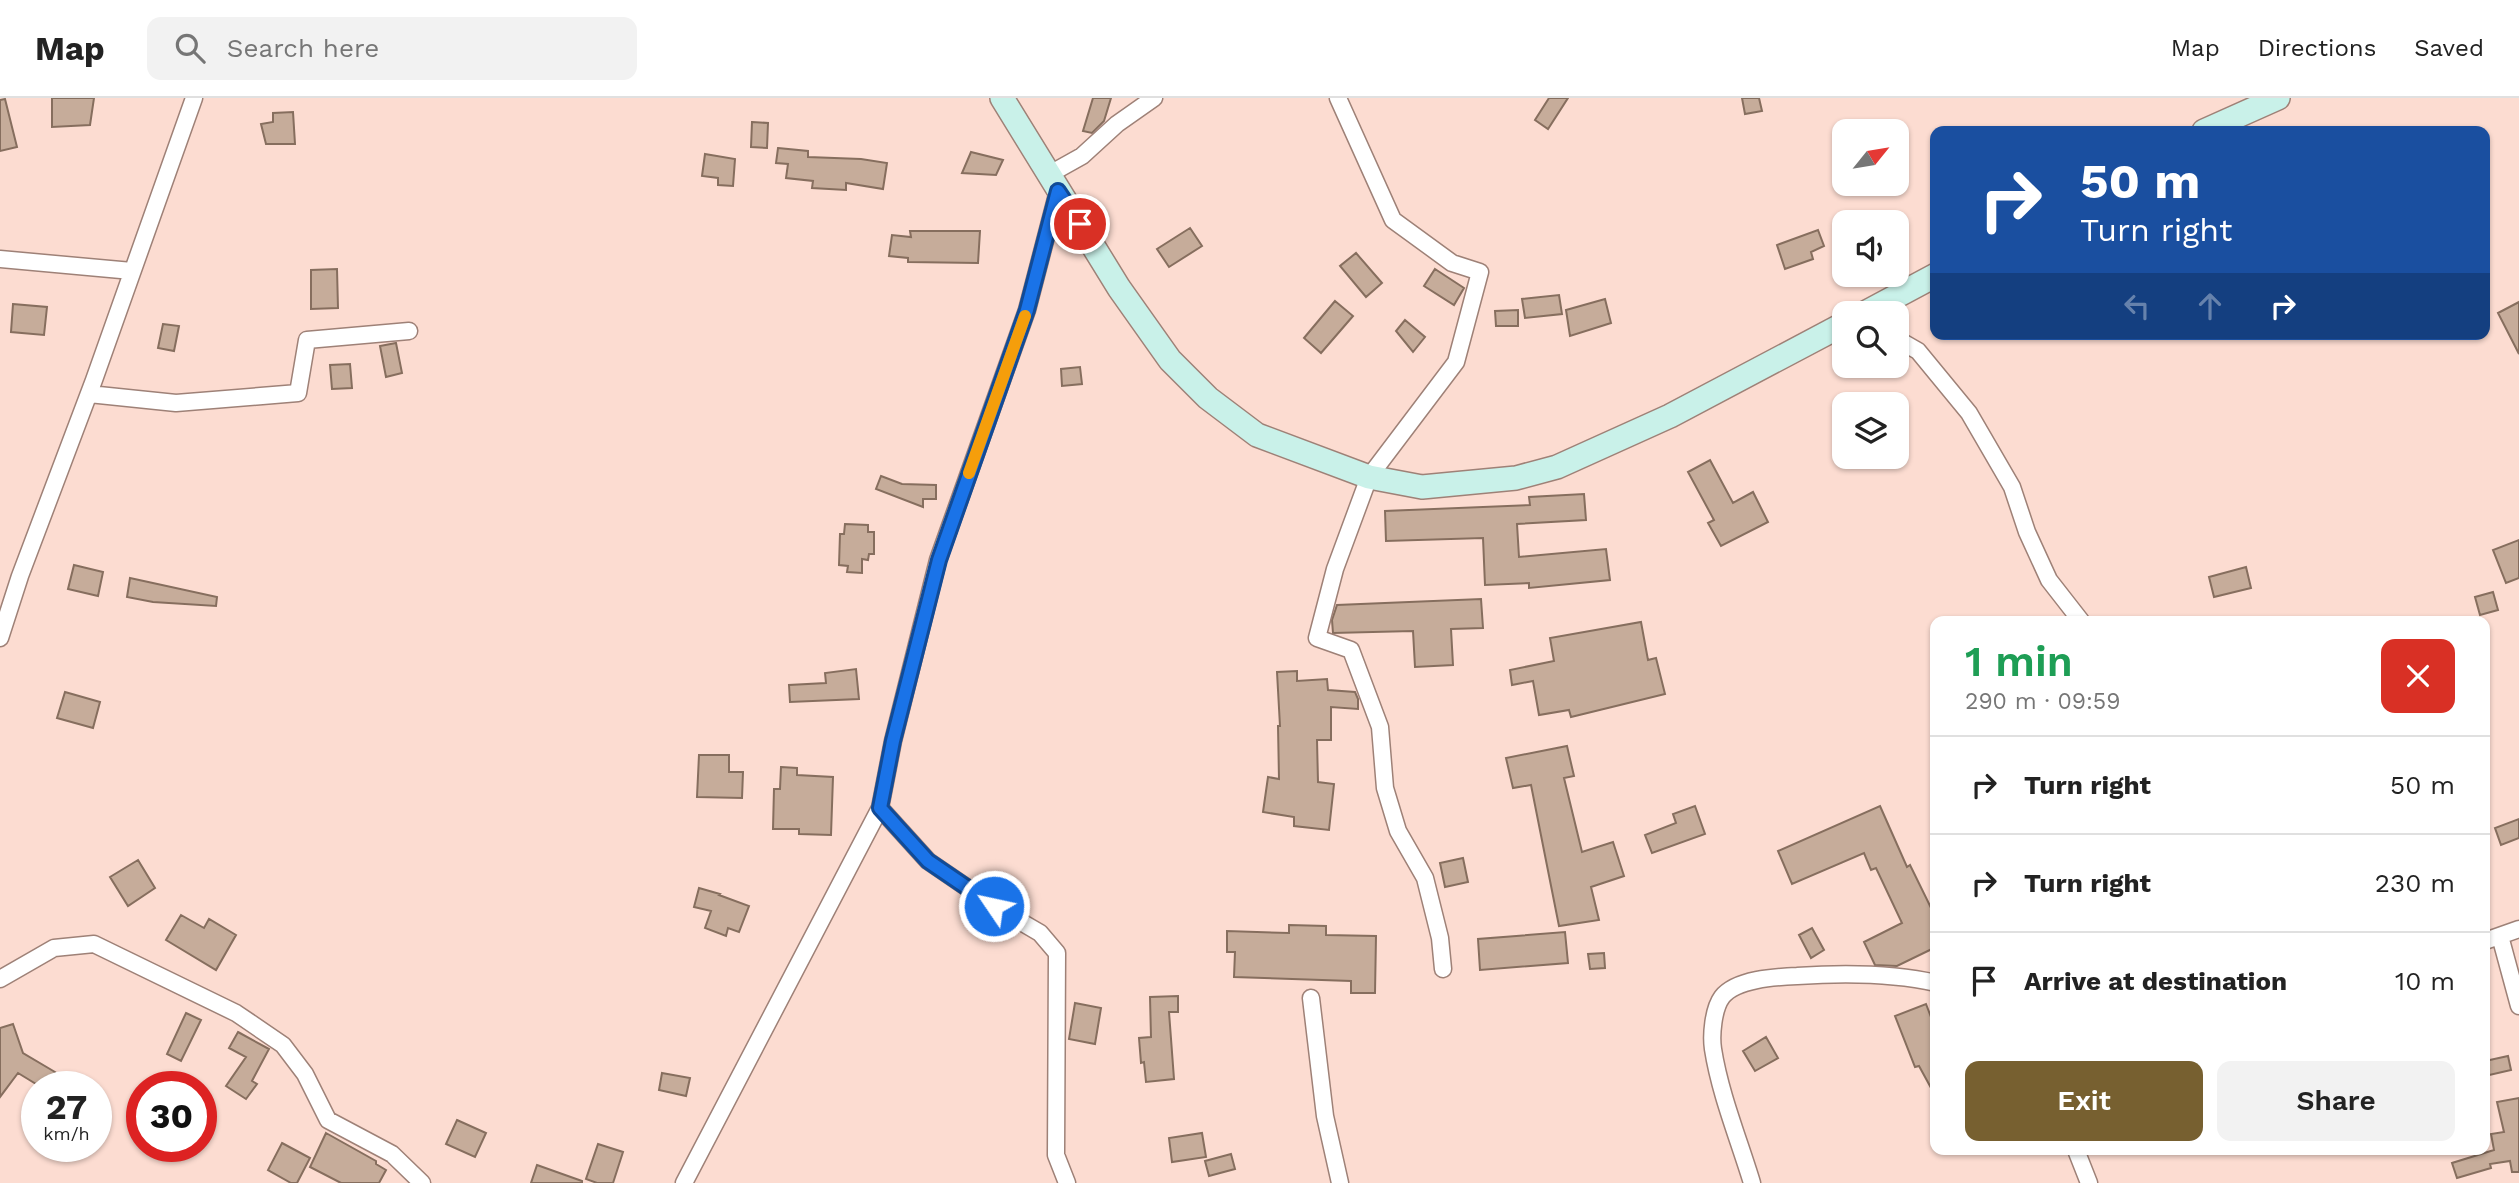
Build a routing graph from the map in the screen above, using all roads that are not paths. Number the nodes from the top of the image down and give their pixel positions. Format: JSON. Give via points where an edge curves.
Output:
{"nodes":[{"id":1,"x":194,"y":98,"type":"edge"},
{"id":2,"x":1002,"y":98,"type":"edge"},
{"id":3,"x":1154,"y":98,"type":"edge"},
{"id":4,"x":1338,"y":98,"type":"edge"},
{"id":5,"x":2278,"y":98,"type":"edge"},
{"id":6,"x":2215,"y":126,"type":"edge"},
{"id":7,"x":1053,"y":183,"type":"junction"},
{"id":8,"x":0,"y":259,"type":"edge"},
{"id":9,"x":132,"y":271,"type":"junction"},
{"id":10,"x":1930,"y":278,"type":"edge"},
{"id":11,"x":1887,"y":301,"type":"edge"},
{"id":12,"x":409,"y":331,"type":"dead end"},
{"id":13,"x":1832,"y":331,"type":"edge"},
{"id":14,"x":1909,"y":346,"type":"edge"},
{"id":15,"x":89,"y":394,"type":"junction"},
{"id":16,"x":1369,"y":477,"type":"junction"},
{"id":17,"x":2077,"y":616,"type":"edge"},
{"id":18,"x":0,"y":638,"type":"edge"},
{"id":19,"x":880,"y":808,"type":"junction"},
{"id":20,"x":2519,"y":929,"type":"edge"},
{"id":21,"x":2493,"y":938,"type":"edge"},
{"id":22,"x":1443,"y":969,"type":"dead end"},
{"id":23,"x":0,"y":979,"type":"edge"},
{"id":24,"x":1930,"y":982,"type":"edge"},
{"id":25,"x":1311,"y":998,"type":"dead end"},
{"id":26,"x":2519,"y":1006,"type":"edge"},
{"id":27,"x":2078,"y":1155,"type":"edge"},
{"id":28,"x":422,"y":1183,"type":"edge"},
{"id":29,"x":684,"y":1183,"type":"edge"},
{"id":30,"x":1067,"y":1183,"type":"edge"},
{"id":31,"x":1340,"y":1183,"type":"edge"},
{"id":32,"x":1752,"y":1183,"type":"edge"},
{"id":33,"x":2089,"y":1183,"type":"edge"}],
"edges":[{"from":1,"to":9,"type":"street"},
{"from":2,"to":7,"type":"street"},
{"from":3,"to":7,"type":"street","via":[[1117,124]]},
{"from":4,"to":16,"type":"street","via":[[1393,220],[1452,263],[1480,272],[1456,362]]},
{"from":5,"to":6,"type":"street"},
{"from":7,"to":16,"type":"street","via":[[1170,360],[1208,398],[1257,435]]},
{"from":7,"to":19,"type":"street","via":[[1027,310],[939,560]]},
{"from":8,"to":9,"type":"street"},
{"from":9,"to":15,"type":"street"},
{"from":10,"to":11,"type":"street"},
{"from":12,"to":15,"type":"street","via":[[307,340],[298,393],[176,403]]},
{"from":13,"to":16,"type":"street","via":[[1670,416],[1557,467],[1516,478],[1422,487]]},
{"from":14,"to":17,"type":"street","via":[[1969,413],[2012,487],[2026,532],[2049,580]]},
{"from":15,"to":18,"type":"street"},
{"from":16,"to":22,"type":"street","via":[[1335,569],[1317,638],[1350,650],[1362,676],[1381,727],[1385,788],[1398,831],[1425,878]]},
{"from":19,"to":29,"type":"street"},
{"from":19,"to":30,"type":"street","via":[[928,861],[1040,933],[1057,953],[1056,1155]]},
{"from":20,"to":21,"type":"street"},
{"from":21,"to":26,"type":"street"},
{"from":23,"to":28,"type":"street","via":[[54,948],[94,944],[236,1013],[283,1045],[305,1074],[328,1119],[392,1154]]},
{"from":24,"to":32,"type":"street","via":[[1866,976],[1769,977],[1733,988],[1721,999],[1712,1048]]},
{"from":25,"to":31,"type":"street","via":[[1325,1116]]},
{"from":27,"to":33,"type":"street"}]}
